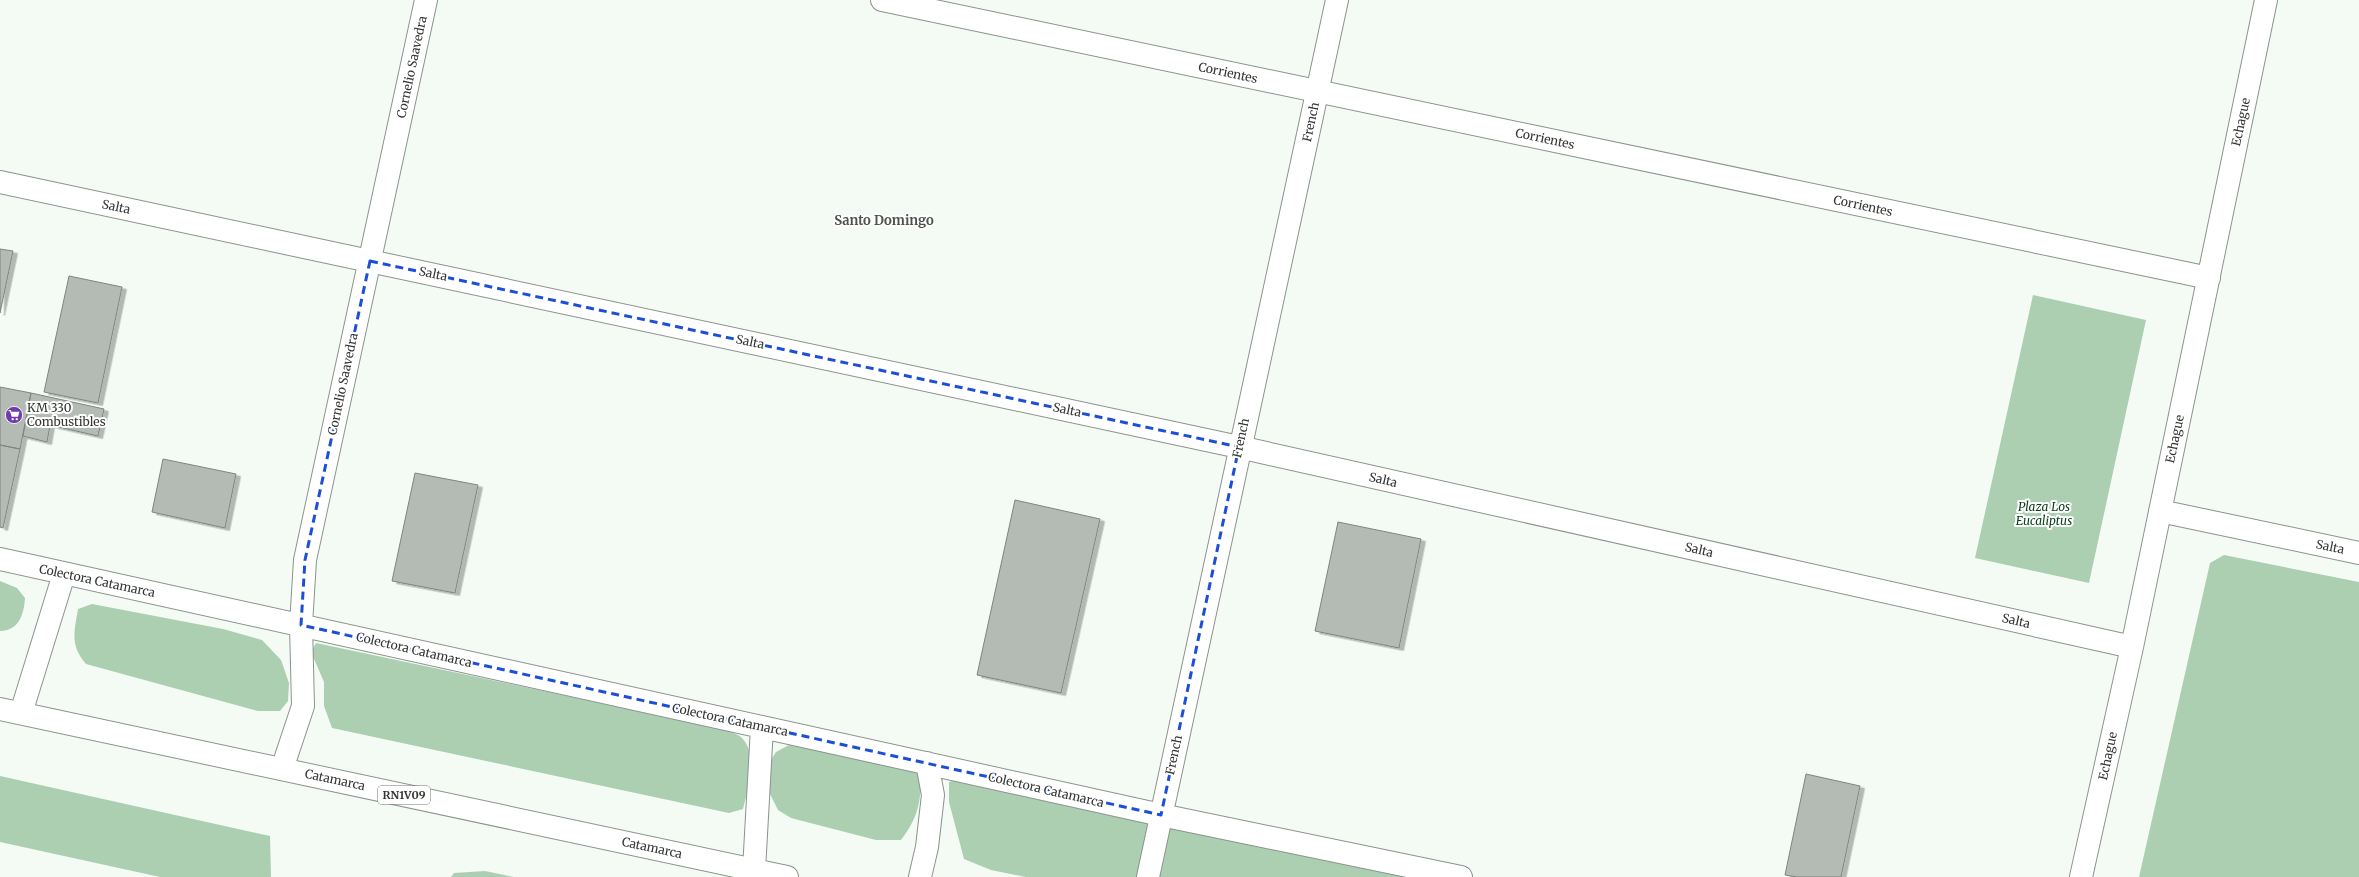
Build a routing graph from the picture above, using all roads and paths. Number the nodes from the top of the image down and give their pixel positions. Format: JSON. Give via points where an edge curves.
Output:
{"nodes":[{"id":1,"x":426,"y":0,"type":"edge"},
{"id":2,"x":882,"y":0,"type":"edge"},
{"id":3,"x":1337,"y":0,"type":"edge"},
{"id":4,"x":2266,"y":0,"type":"edge"},
{"id":5,"x":1317,"y":91,"type":"junction"},
{"id":6,"x":0,"y":182,"type":"edge"},
{"id":7,"x":370,"y":261,"type":"junction"},
{"id":8,"x":2209,"y":278,"type":"junction"},
{"id":9,"x":1239,"y":447,"type":"junction"},
{"id":10,"x":2160,"y":511,"type":"junction"},
{"id":11,"x":2359,"y":553,"type":"edge"},
{"id":12,"x":0,"y":560,"type":"edge"},
{"id":13,"x":64,"y":574,"type":"junction"},
{"id":14,"x":301,"y":625,"type":"junction"},
{"id":15,"x":2132,"y":647,"type":"junction"},
{"id":16,"x":0,"y":709,"type":"edge"},
{"id":17,"x":21,"y":713,"type":"junction"},
{"id":18,"x":762,"y":727,"type":"junction"},
{"id":19,"x":927,"y":763,"type":"junction"},
{"id":20,"x":282,"y":769,"type":"junction"},
{"id":21,"x":1161,"y":816,"type":"junction"},
{"id":22,"x":754,"y":870,"type":"junction"},
{"id":23,"x":787,"y":877,"type":"edge"},
{"id":24,"x":920,"y":877,"type":"edge"},
{"id":25,"x":1148,"y":877,"type":"edge"},
{"id":26,"x":1461,"y":877,"type":"edge"},
{"id":27,"x":2081,"y":877,"type":"edge"}],
"edges":[{"from":1,"to":7,"type":"street","name":"Cornelio Saavedra"},
{"from":2,"to":5,"type":"street","name":"Corrientes"},
{"from":3,"to":5,"type":"street","name":"French"},
{"from":4,"to":8,"type":"street","name":"Echague"},
{"from":5,"to":8,"type":"street","name":"Corrientes"},
{"from":5,"to":9,"type":"street","name":"French"},
{"from":6,"to":7,"type":"street","name":"Salta"},
{"from":7,"to":9,"type":"street","name":"Salta"},
{"from":7,"to":14,"type":"street","name":"Cornelio Saavedra","via":[[305,560]]},
{"from":8,"to":10,"type":"street","name":"Echague"},
{"from":9,"to":15,"type":"street","name":"Salta"},
{"from":9,"to":21,"type":"street","name":"French"},
{"from":10,"to":11,"type":"street","name":"Salta"},
{"from":10,"to":15,"type":"street","name":"Echague"},
{"from":12,"to":13,"type":"street","name":"Colectora Catamarca"},
{"from":13,"to":14,"type":"street","name":"Colectora Catamarca"},
{"from":13,"to":17,"type":"street"},
{"from":14,"to":18,"type":"street","name":"Colectora Catamarca"},
{"from":14,"to":20,"type":"street","name":"Cornelio Saavedra","via":[[303,706]]},
{"from":15,"to":27,"type":"street","name":"Echague"},
{"from":16,"to":17,"type":"street","name":"Catamarca","number":"RN1V09"},
{"from":17,"to":20,"type":"street","name":"Catamarca","number":"RN1V09"},
{"from":18,"to":19,"type":"street","name":"Colectora Catamarca"},
{"from":18,"to":22,"type":"street"},
{"from":19,"to":21,"type":"street","name":"Colectora Catamarca"},
{"from":19,"to":24,"type":"street","via":[[932,795],[927,847]]},
{"from":20,"to":22,"type":"street","name":"Catamarca","number":"RN1V09"},
{"from":21,"to":25,"type":"street","name":"French"},
{"from":21,"to":26,"type":"street","name":"Colectora Catamarca"},
{"from":22,"to":23,"type":"street","name":"Catamarca","number":"RN1V09"}]}
